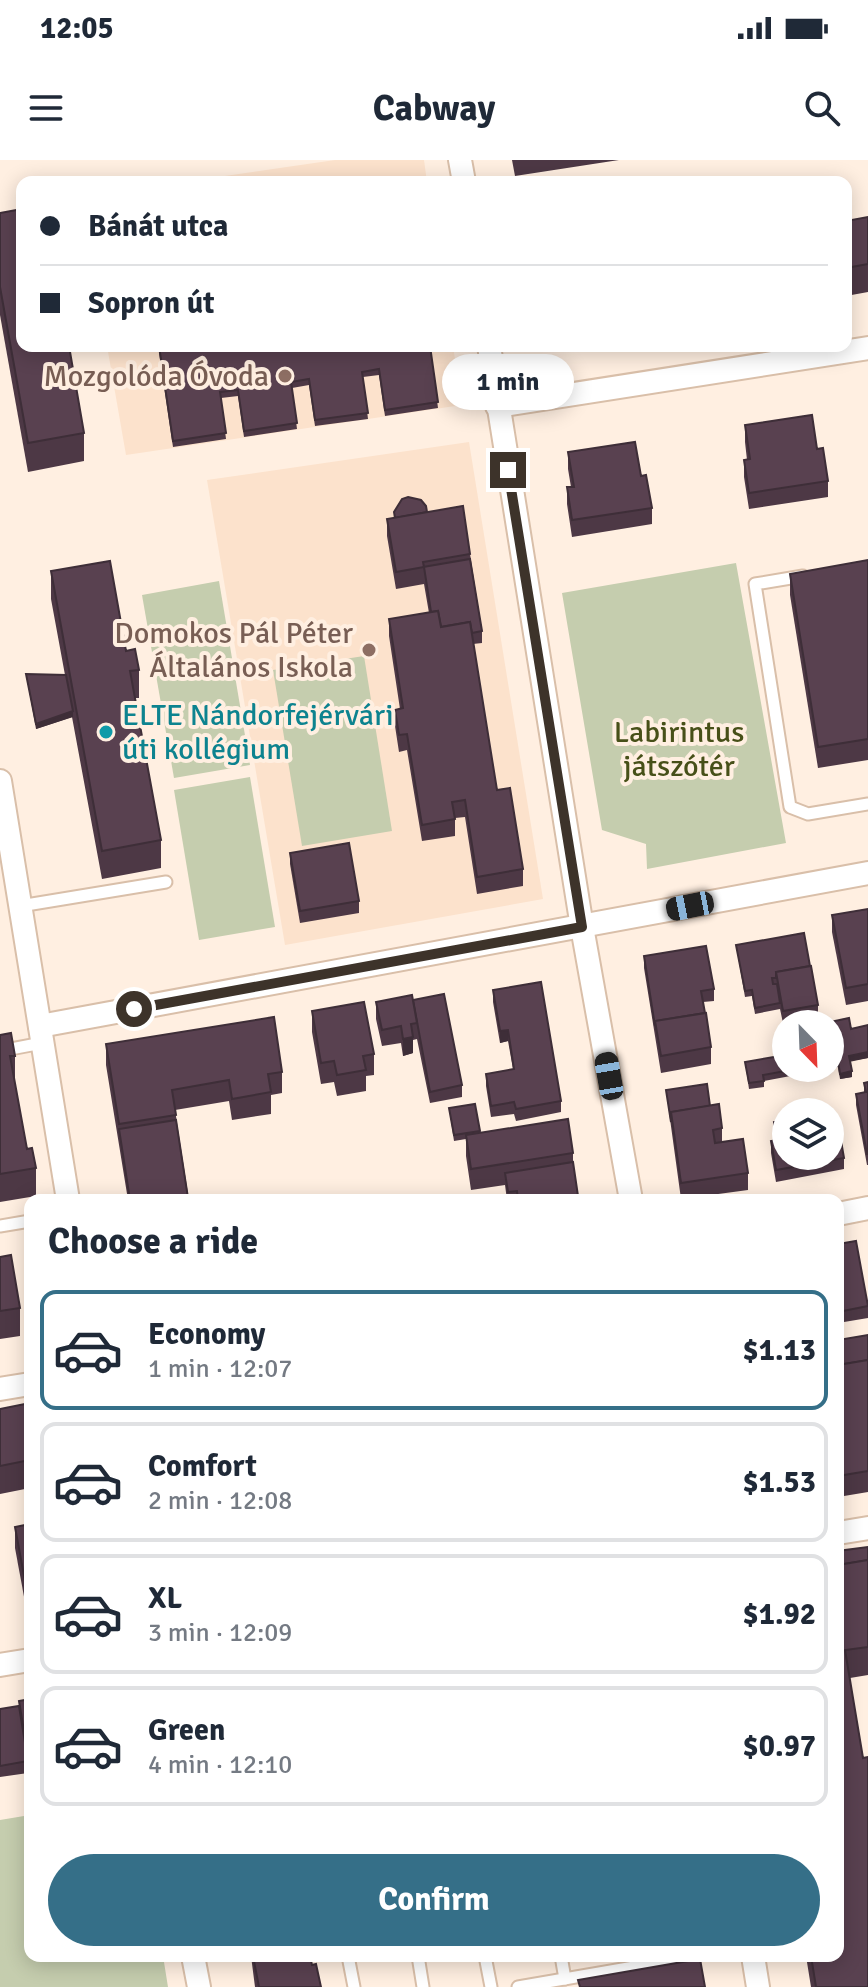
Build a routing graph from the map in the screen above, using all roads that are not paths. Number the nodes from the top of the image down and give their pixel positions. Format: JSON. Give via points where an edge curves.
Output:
{"nodes":[{"id":1,"x":490,"y":352,"type":"edge"},
{"id":2,"x":842,"y":352,"type":"edge"},
{"id":3,"x":497,"y":406,"type":"junction"},
{"id":4,"x":811,"y":575,"type":"edge"},
{"id":5,"x":0,"y":781,"type":"edge"},
{"id":6,"x":868,"y":804,"type":"edge"},
{"id":7,"x":7,"y":868,"type":"edge"},
{"id":8,"x":868,"y":873,"type":"edge"},
{"id":9,"x":166,"y":882,"type":"dead end"},
{"id":10,"x":20,"y":906,"type":"junction"},
{"id":11,"x":582,"y":927,"type":"junction"},
{"id":12,"x":41,"y":1035,"type":"junction"},
{"id":13,"x":0,"y":1051,"type":"edge"},
{"id":14,"x":67,"y":1194,"type":"edge"},
{"id":15,"x":630,"y":1194,"type":"edge"},
{"id":16,"x":868,"y":1208,"type":"edge"},
{"id":17,"x":844,"y":1213,"type":"edge"},
{"id":18,"x":24,"y":1222,"type":"edge"},
{"id":19,"x":0,"y":1226,"type":"edge"},
{"id":20,"x":24,"y":1385,"type":"edge"},
{"id":21,"x":0,"y":1389,"type":"edge"},
{"id":22,"x":868,"y":1528,"type":"edge"},
{"id":23,"x":844,"y":1532,"type":"edge"},
{"id":24,"x":24,"y":1661,"type":"edge"},
{"id":25,"x":0,"y":1665,"type":"edge"},
{"id":26,"x":194,"y":1962,"type":"edge"},
{"id":27,"x":349,"y":1962,"type":"edge"},
{"id":28,"x":419,"y":1962,"type":"edge"},
{"id":29,"x":486,"y":1962,"type":"edge"},
{"id":30,"x":562,"y":1962,"type":"edge"},
{"id":31,"x":663,"y":1962,"type":"edge"},
{"id":32,"x":754,"y":1962,"type":"edge"},
{"id":33,"x":565,"y":1979,"type":"junction"},
{"id":34,"x":545,"y":1985,"type":"edge"},
{"id":35,"x":199,"y":1987,"type":"edge"},
{"id":36,"x":354,"y":1987,"type":"edge"},
{"id":37,"x":423,"y":1987,"type":"edge"},
{"id":38,"x":491,"y":1987,"type":"edge"},
{"id":39,"x":518,"y":1987,"type":"edge"},
{"id":40,"x":758,"y":1987,"type":"edge"}],
"edges":[{"from":1,"to":3,"type":"street"},
{"from":2,"to":3,"type":"street"},
{"from":3,"to":11,"type":"street"},
{"from":4,"to":6,"type":"lane","via":[[755,584],[790,807],[808,814]]},
{"from":5,"to":7,"type":"street"},
{"from":7,"to":10,"type":"street"},
{"from":8,"to":11,"type":"street"},
{"from":9,"to":10,"type":"lane"},
{"from":10,"to":12,"type":"street"},
{"from":11,"to":12,"type":"street"},
{"from":11,"to":15,"type":"street"},
{"from":12,"to":13,"type":"lane"},
{"from":12,"to":14,"type":"street"},
{"from":16,"to":17,"type":"street"},
{"from":18,"to":19,"type":"lane"},
{"from":20,"to":21,"type":"street"},
{"from":22,"to":23,"type":"street"},
{"from":24,"to":25,"type":"street"},
{"from":26,"to":35,"type":"street"},
{"from":27,"to":36,"type":"lane"},
{"from":28,"to":37,"type":"lane"},
{"from":29,"to":38,"type":"lane"},
{"from":30,"to":33,"type":"lane"},
{"from":31,"to":33,"type":"lane"},
{"from":32,"to":40,"type":"street"},
{"from":33,"to":34,"type":"lane"},
{"from":34,"to":39,"type":"lane"}]}
